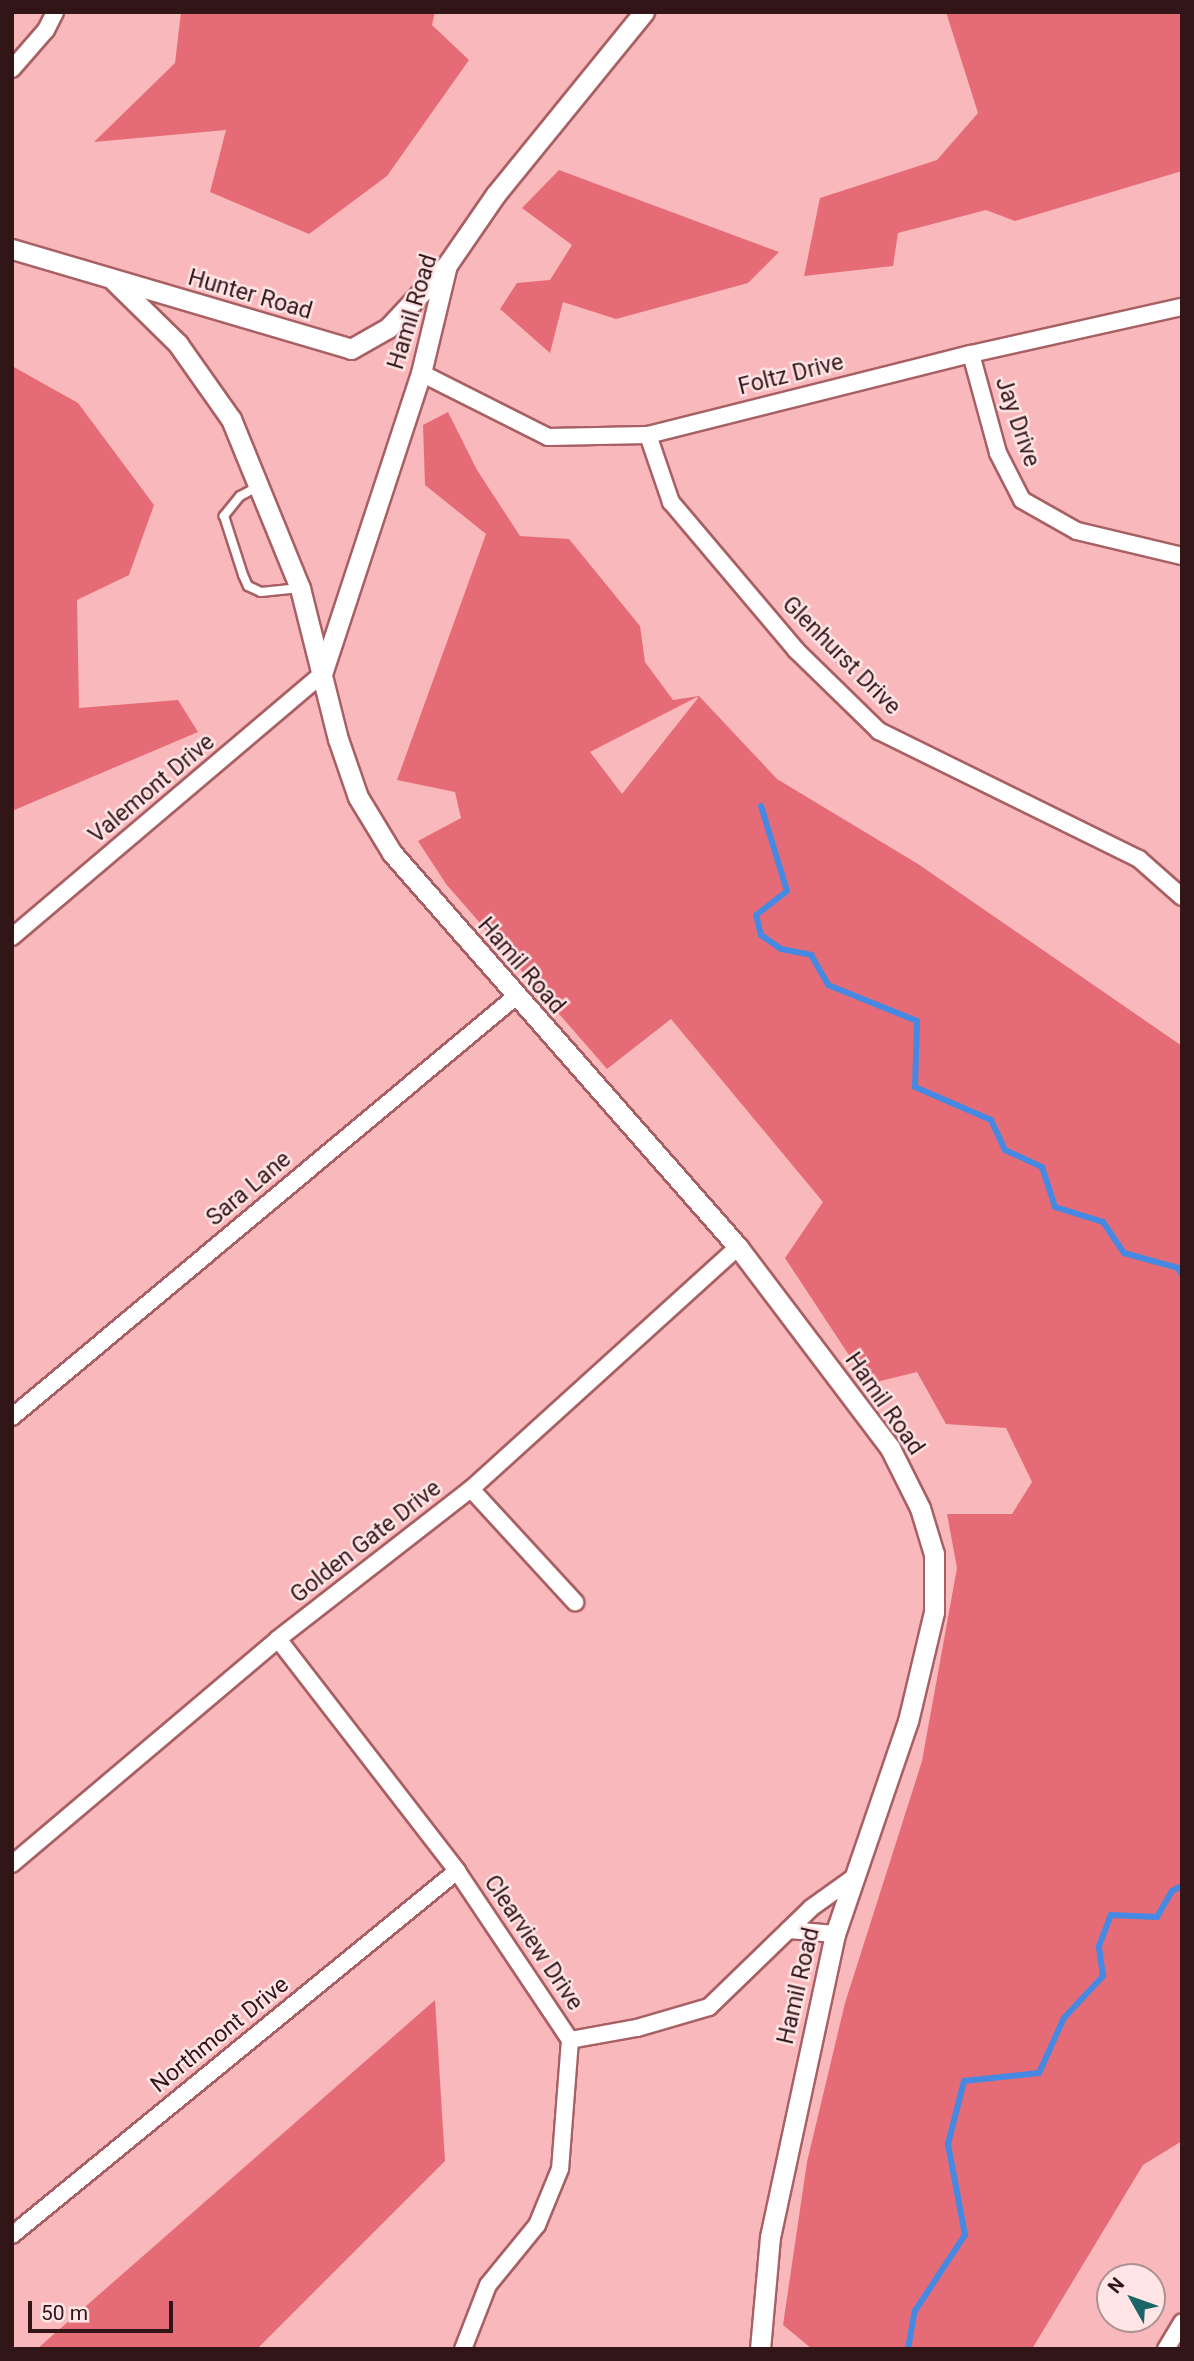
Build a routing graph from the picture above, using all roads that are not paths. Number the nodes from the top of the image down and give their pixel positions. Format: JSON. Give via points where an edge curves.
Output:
{"nodes":[{"id":1,"x":55,"y":12,"type":"edge"},
{"id":2,"x":644,"y":12,"type":"edge"},
{"id":3,"x":12,"y":69,"type":"edge"},
{"id":4,"x":12,"y":249,"type":"edge"},
{"id":5,"x":447,"y":265,"type":"junction"},
{"id":6,"x":114,"y":281,"type":"junction"},
{"id":7,"x":1182,"y":307,"type":"edge"},
{"id":8,"x":971,"y":354,"type":"junction"},
{"id":9,"x":421,"y":373,"type":"junction"},
{"id":10,"x":648,"y":435,"type":"junction"},
{"id":11,"x":258,"y":486,"type":"junction"},
{"id":12,"x":1182,"y":556,"type":"edge"},
{"id":13,"x":300,"y":588,"type":"junction"},
{"id":14,"x":321,"y":675,"type":"junction"},
{"id":15,"x":1182,"y":897,"type":"edge"},
{"id":16,"x":12,"y":937,"type":"edge"},
{"id":17,"x":515,"y":997,"type":"junction"},
{"id":18,"x":738,"y":1247,"type":"junction"},
{"id":19,"x":12,"y":1417,"type":"edge"},
{"id":20,"x":471,"y":1489,"type":"junction"},
{"id":21,"x":575,"y":1602,"type":"dead end"},
{"id":22,"x":278,"y":1639,"type":"junction"},
{"id":23,"x":12,"y":1864,"type":"edge"},
{"id":24,"x":457,"y":1871,"type":"junction"},
{"id":25,"x":853,"y":1878,"type":"junction"},
{"id":26,"x":789,"y":1930,"type":"junction"},
{"id":27,"x":835,"y":1934,"type":"junction"},
{"id":28,"x":570,"y":2040,"type":"junction"},
{"id":29,"x":12,"y":2235,"type":"edge"},
{"id":30,"x":1182,"y":2322,"type":"edge"},
{"id":31,"x":459,"y":2347,"type":"edge"},
{"id":32,"x":761,"y":2349,"type":"edge"},
{"id":33,"x":1166,"y":2349,"type":"edge"}],
"edges":[{"from":1,"to":3,"type":"street","via":[[46,30]]},
{"from":2,"to":5,"type":"street","name":"Hamil Road","via":[[496,194]]},
{"from":4,"to":6,"type":"street","name":"Hunter Road"},
{"from":5,"to":6,"type":"street","name":"Hunter Road","via":[[388,327],[351,349]]},
{"from":5,"to":9,"type":"street","name":"Hamil Road"},
{"from":6,"to":11,"type":"street","name":"Hamil Road","via":[[178,344],[231,419]]},
{"from":7,"to":8,"type":"street","name":"Foltz Drive"},
{"from":8,"to":10,"type":"street","name":"Foltz Drive"},
{"from":8,"to":12,"type":"street","name":"Jay Drive","via":[[998,453],[1022,500],[1077,531]]},
{"from":9,"to":10,"type":"street","name":"Foltz Drive","via":[[548,437]]},
{"from":9,"to":14,"type":"street","name":"Hamil Road"},
{"from":10,"to":15,"type":"street","name":"Glenhurst Drive","via":[[671,502],[796,650],[879,732],[1139,859]]},
{"from":11,"to":13,"type":"street","name":"Hamil Road"},
{"from":11,"to":13,"type":"lane","via":[[240,496],[224,516],[243,575],[248,586],[261,592]]},
{"from":13,"to":14,"type":"street","name":"Hamil Road"},
{"from":14,"to":16,"type":"street","name":"Valemont Drive"},
{"from":14,"to":17,"type":"street","name":"Hamil Road","via":[[358,797],[392,853]]},
{"from":17,"to":18,"type":"street","name":"Hamil Road"},
{"from":17,"to":19,"type":"street","name":"Sara Lane"},
{"from":18,"to":20,"type":"street","name":"Golden Gate Drive"},
{"from":18,"to":25,"type":"street","name":"Hamil Road","via":[[890,1448],[920,1508],[934,1554],[934,1612],[908,1721]]},
{"from":20,"to":21,"type":"street"},
{"from":20,"to":22,"type":"street","name":"Golden Gate Drive"},
{"from":22,"to":23,"type":"street","name":"Golden Gate Drive"},
{"from":22,"to":24,"type":"street","name":"Clearview Drive"},
{"from":24,"to":28,"type":"street","name":"Clearview Drive"},
{"from":24,"to":29,"type":"street","name":"Northmont Drive"},
{"from":25,"to":26,"type":"street","via":[[836,1886]]},
{"from":25,"to":27,"type":"street","name":"Hamil Road"},
{"from":26,"to":27,"type":"street"},
{"from":26,"to":28,"type":"street","via":[[709,2007],[637,2028]]},
{"from":27,"to":32,"type":"street","name":"Hamil Road","via":[[770,2237]]},
{"from":28,"to":31,"type":"street","name":"Clearview Drive","via":[[560,2169],[537,2225],[488,2285]]},
{"from":30,"to":33,"type":"street"}]}
